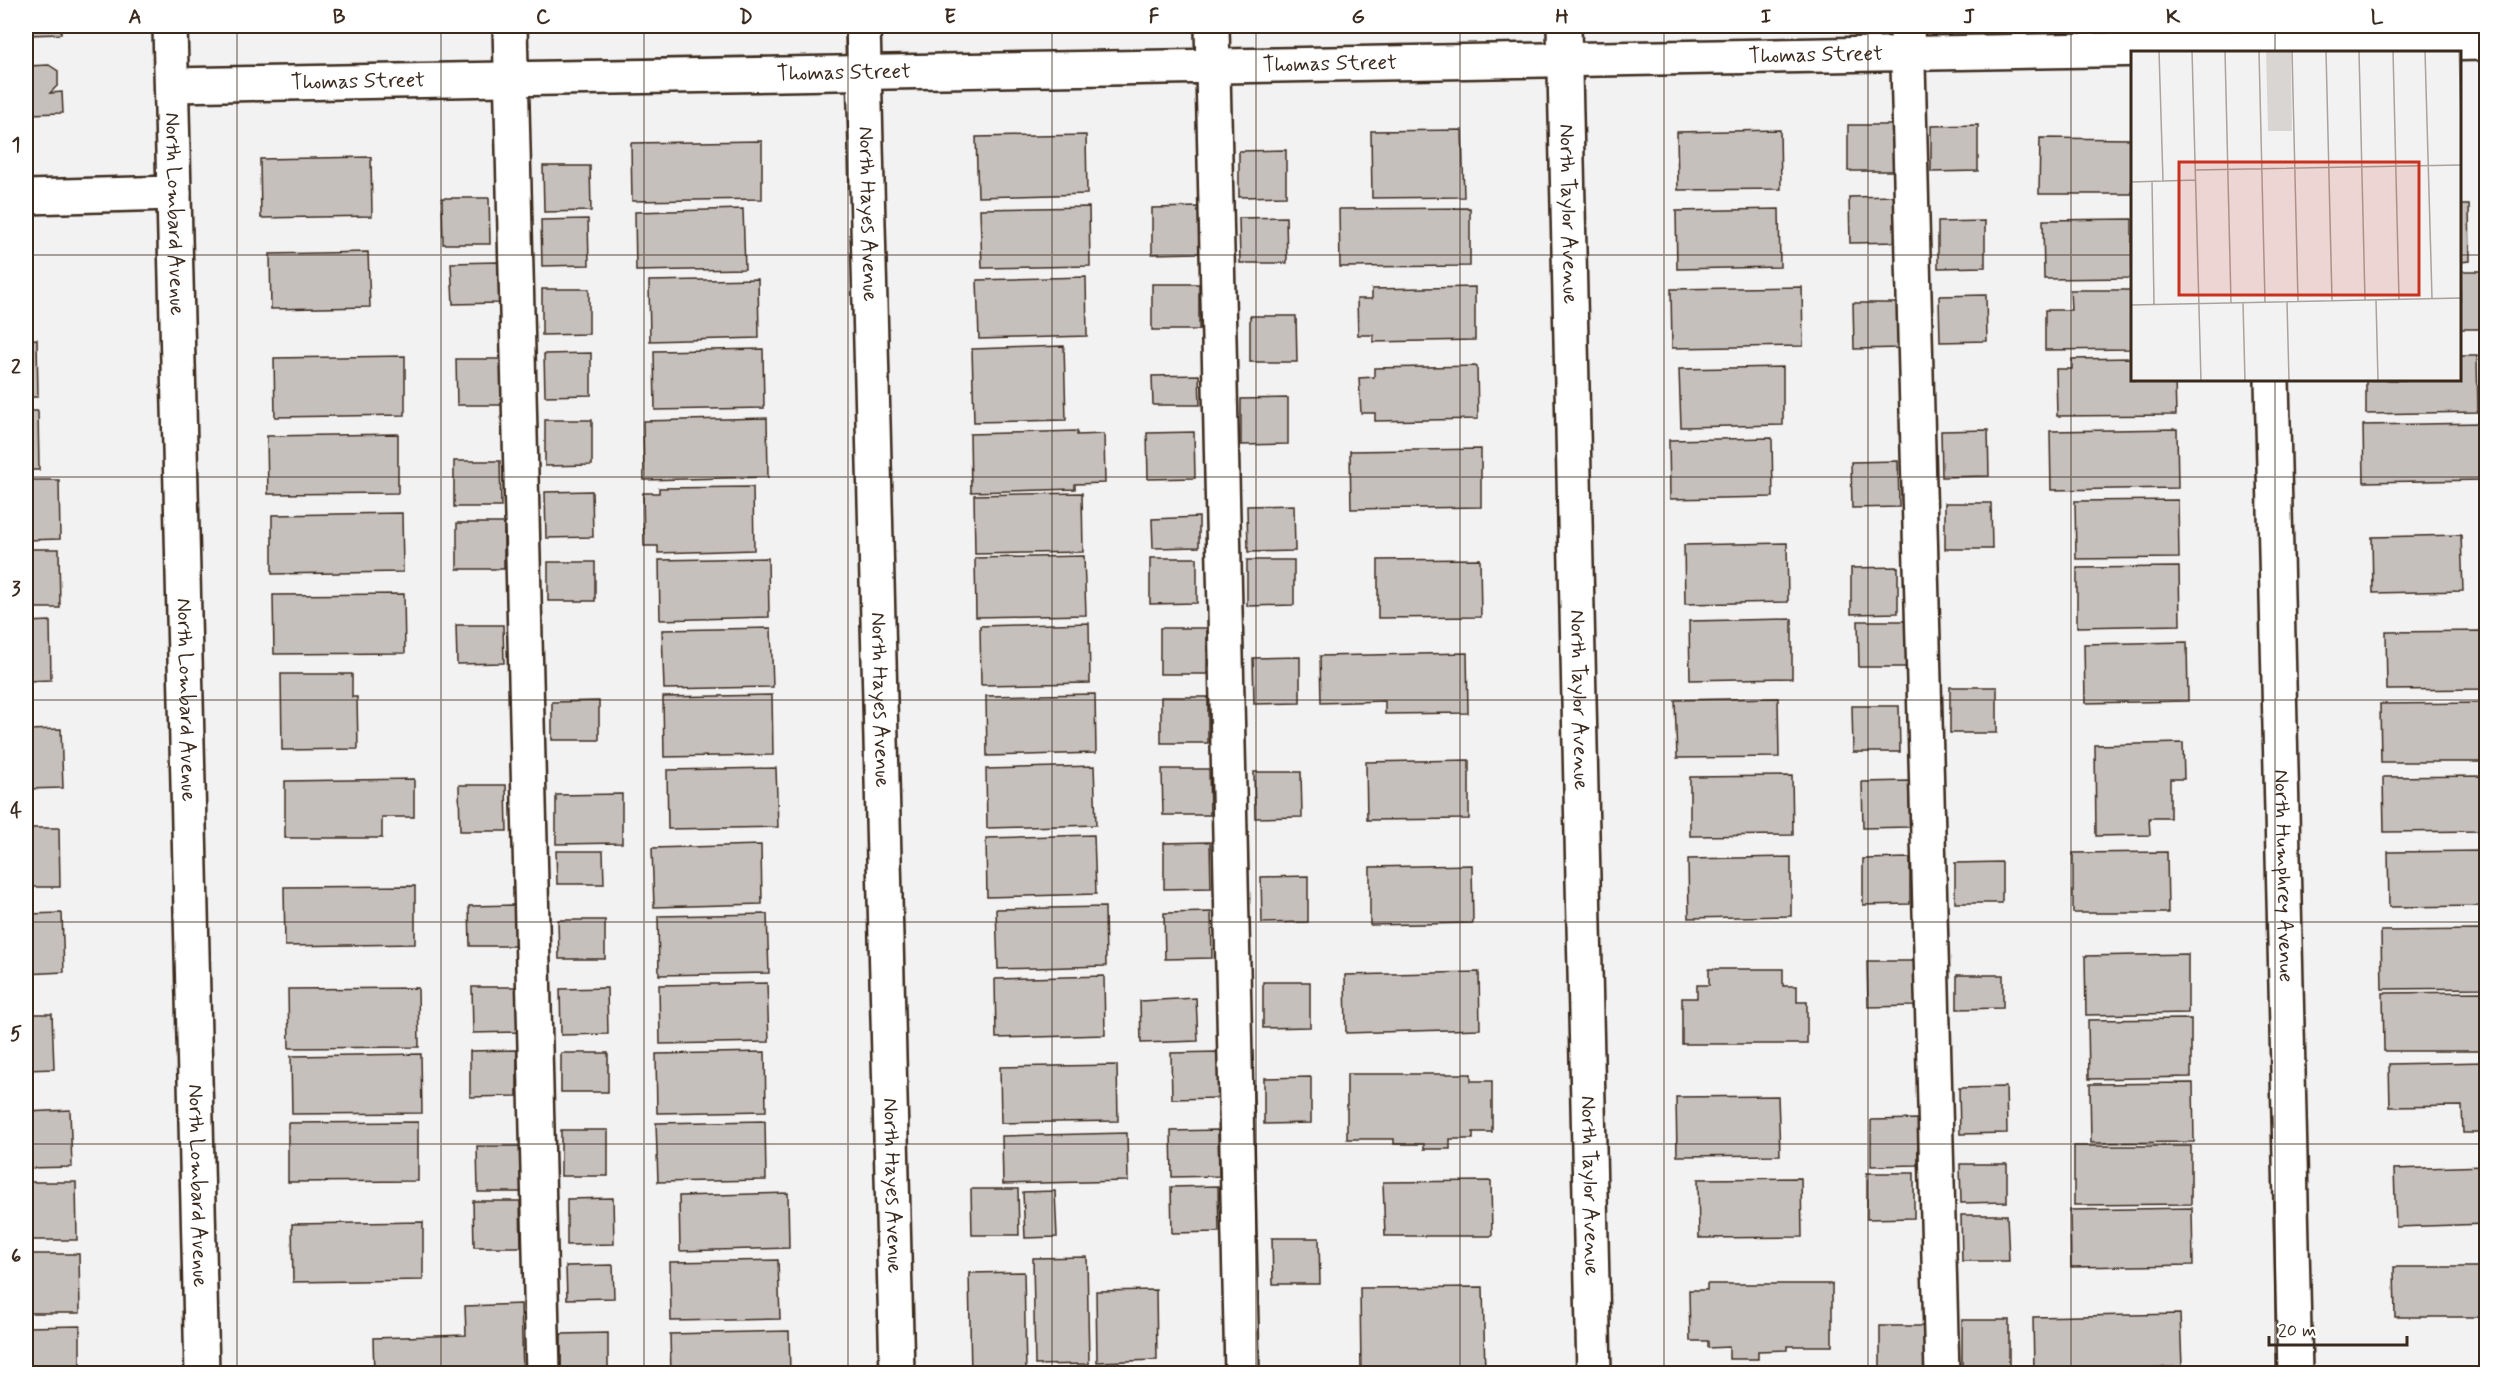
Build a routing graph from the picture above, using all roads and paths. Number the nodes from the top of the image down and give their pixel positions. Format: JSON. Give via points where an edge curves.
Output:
{"nodes":[{"id":1,"x":171,"y":26,"type":"edge"},
{"id":2,"x":510,"y":26,"type":"edge"},
{"id":3,"x":863,"y":26,"type":"edge"},
{"id":4,"x":1212,"y":26,"type":"edge"},
{"id":5,"x":1564,"y":26,"type":"edge"},
{"id":6,"x":1907,"y":40,"type":"edge"},
{"id":7,"x":2264,"y":42,"type":"edge"},
{"id":8,"x":2487,"y":43,"type":"edge"},
{"id":9,"x":1565,"y":61,"type":"junction"},
{"id":10,"x":1213,"y":68,"type":"junction"},
{"id":11,"x":864,"y":73,"type":"junction"},
{"id":12,"x":512,"y":80,"type":"junction"},
{"id":13,"x":172,"y":85,"type":"junction"},
{"id":14,"x":174,"y":193,"type":"junction"},
{"id":15,"x":26,"y":196,"type":"edge"},
{"id":16,"x":2272,"y":381,"type":"edge"},
{"id":17,"x":202,"y":1374,"type":"edge"},
{"id":18,"x":543,"y":1374,"type":"edge"},
{"id":19,"x":897,"y":1374,"type":"edge"},
{"id":20,"x":1242,"y":1374,"type":"edge"},
{"id":21,"x":1594,"y":1374,"type":"edge"},
{"id":22,"x":1942,"y":1374,"type":"edge"},
{"id":23,"x":2295,"y":1374,"type":"edge"}],
"edges":[{"from":1,"to":13,"type":"street","name":"North Lombard Avenue"},
{"from":2,"to":12,"type":"street"},
{"from":3,"to":11,"type":"street","name":"North Hayes Avenue"},
{"from":4,"to":10,"type":"street"},
{"from":5,"to":9,"type":"street","name":"North Taylor Avenue"},
{"from":6,"to":7,"type":"street","name":"Thomas Street"},
{"from":6,"to":9,"type":"street","name":"Thomas Street"},
{"from":6,"to":22,"type":"street"},
{"from":7,"to":8,"type":"street","name":"Thomas Street"},
{"from":9,"to":10,"type":"street","name":"Thomas Street"},
{"from":9,"to":21,"type":"street","name":"North Taylor Avenue"},
{"from":10,"to":11,"type":"street","name":"Thomas Street"},
{"from":10,"to":20,"type":"street"},
{"from":11,"to":12,"type":"street","name":"Thomas Street"},
{"from":11,"to":19,"type":"street","name":"North Hayes Avenue"},
{"from":12,"to":13,"type":"street","name":"Thomas Street"},
{"from":12,"to":18,"type":"street"},
{"from":13,"to":14,"type":"street","name":"North Lombard Avenue"},
{"from":14,"to":15,"type":"street"},
{"from":14,"to":17,"type":"street","name":"North Lombard Avenue"},
{"from":16,"to":23,"type":"street","name":"North Humphrey Avenue"}]}
